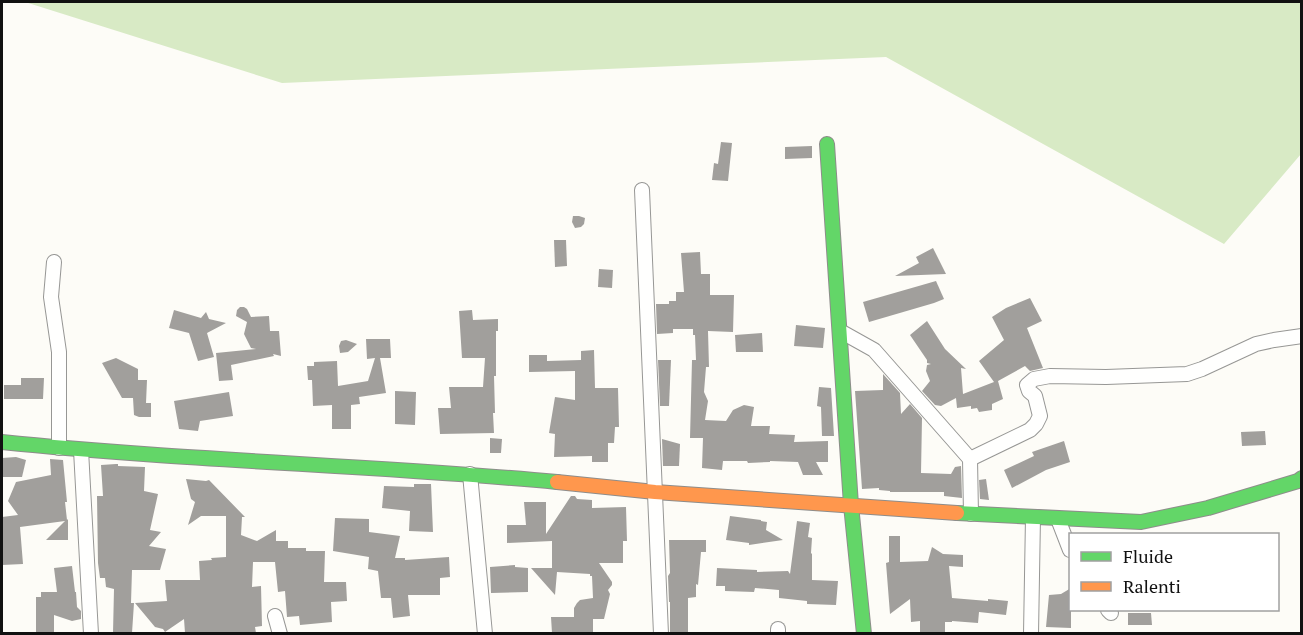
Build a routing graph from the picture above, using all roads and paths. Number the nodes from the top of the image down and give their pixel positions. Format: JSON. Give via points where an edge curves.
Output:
{"nodes":[{"id":1,"x":827,"y":144,"type":"dead end"},
{"id":2,"x":642,"y":190,"type":"dead end"},
{"id":3,"x":54,"y":262,"type":"dead end"},
{"id":4,"x":840,"y":331,"type":"junction"},
{"id":5,"x":1302,"y":336,"type":"edge"},
{"id":6,"x":2,"y":442,"type":"edge"},
{"id":7,"x":59,"y":448,"type":"junction"},
{"id":8,"x":81,"y":450,"type":"junction"},
{"id":9,"x":970,"y":459,"type":"junction"},
{"id":10,"x":470,"y":474,"type":"junction"},
{"id":11,"x":1302,"y":478,"type":"edge"},
{"id":12,"x":655,"y":492,"type":"junction"},
{"id":13,"x":851,"y":505,"type":"junction"},
{"id":14,"x":971,"y":514,"type":"junction"},
{"id":15,"x":1033,"y":517,"type":"junction"},
{"id":16,"x":1058,"y":519,"type":"junction"},
{"id":17,"x":1069,"y":545,"type":"edge"},
{"id":18,"x":275,"y":616,"type":"dead end"},
{"id":19,"x":91,"y":633,"type":"edge"},
{"id":20,"x":280,"y":633,"type":"edge"},
{"id":21,"x":485,"y":633,"type":"edge"},
{"id":22,"x":661,"y":633,"type":"edge"},
{"id":23,"x":864,"y":633,"type":"edge"},
{"id":24,"x":1031,"y":633,"type":"edge"}],
"edges":[{"from":1,"to":4,"type":"street"},
{"from":2,"to":12,"type":"street"},
{"from":3,"to":7,"type":"street","via":[[51,297],[58,352]]},
{"from":4,"to":9,"type":"street","via":[[874,350]]},
{"from":4,"to":13,"type":"street"},
{"from":5,"to":9,"type":"street","via":[[1256,344],[1187,374],[1034,379],[1027,385],[1035,396],[1040,416],[1036,424]]},
{"from":6,"to":7,"type":"street"},
{"from":7,"to":8,"type":"street"},
{"from":8,"to":10,"type":"street"},
{"from":8,"to":19,"type":"street"},
{"from":9,"to":14,"type":"street"},
{"from":10,"to":12,"type":"street"},
{"from":10,"to":21,"type":"street"},
{"from":11,"to":16,"type":"street","via":[[1208,508],[1141,522]]},
{"from":12,"to":13,"type":"street"},
{"from":12,"to":22,"type":"street"},
{"from":13,"to":14,"type":"street"},
{"from":13,"to":23,"type":"street"},
{"from":14,"to":15,"type":"street"},
{"from":15,"to":16,"type":"street"},
{"from":15,"to":24,"type":"street"},
{"from":16,"to":17,"type":"street"},
{"from":18,"to":20,"type":"street"}]}
